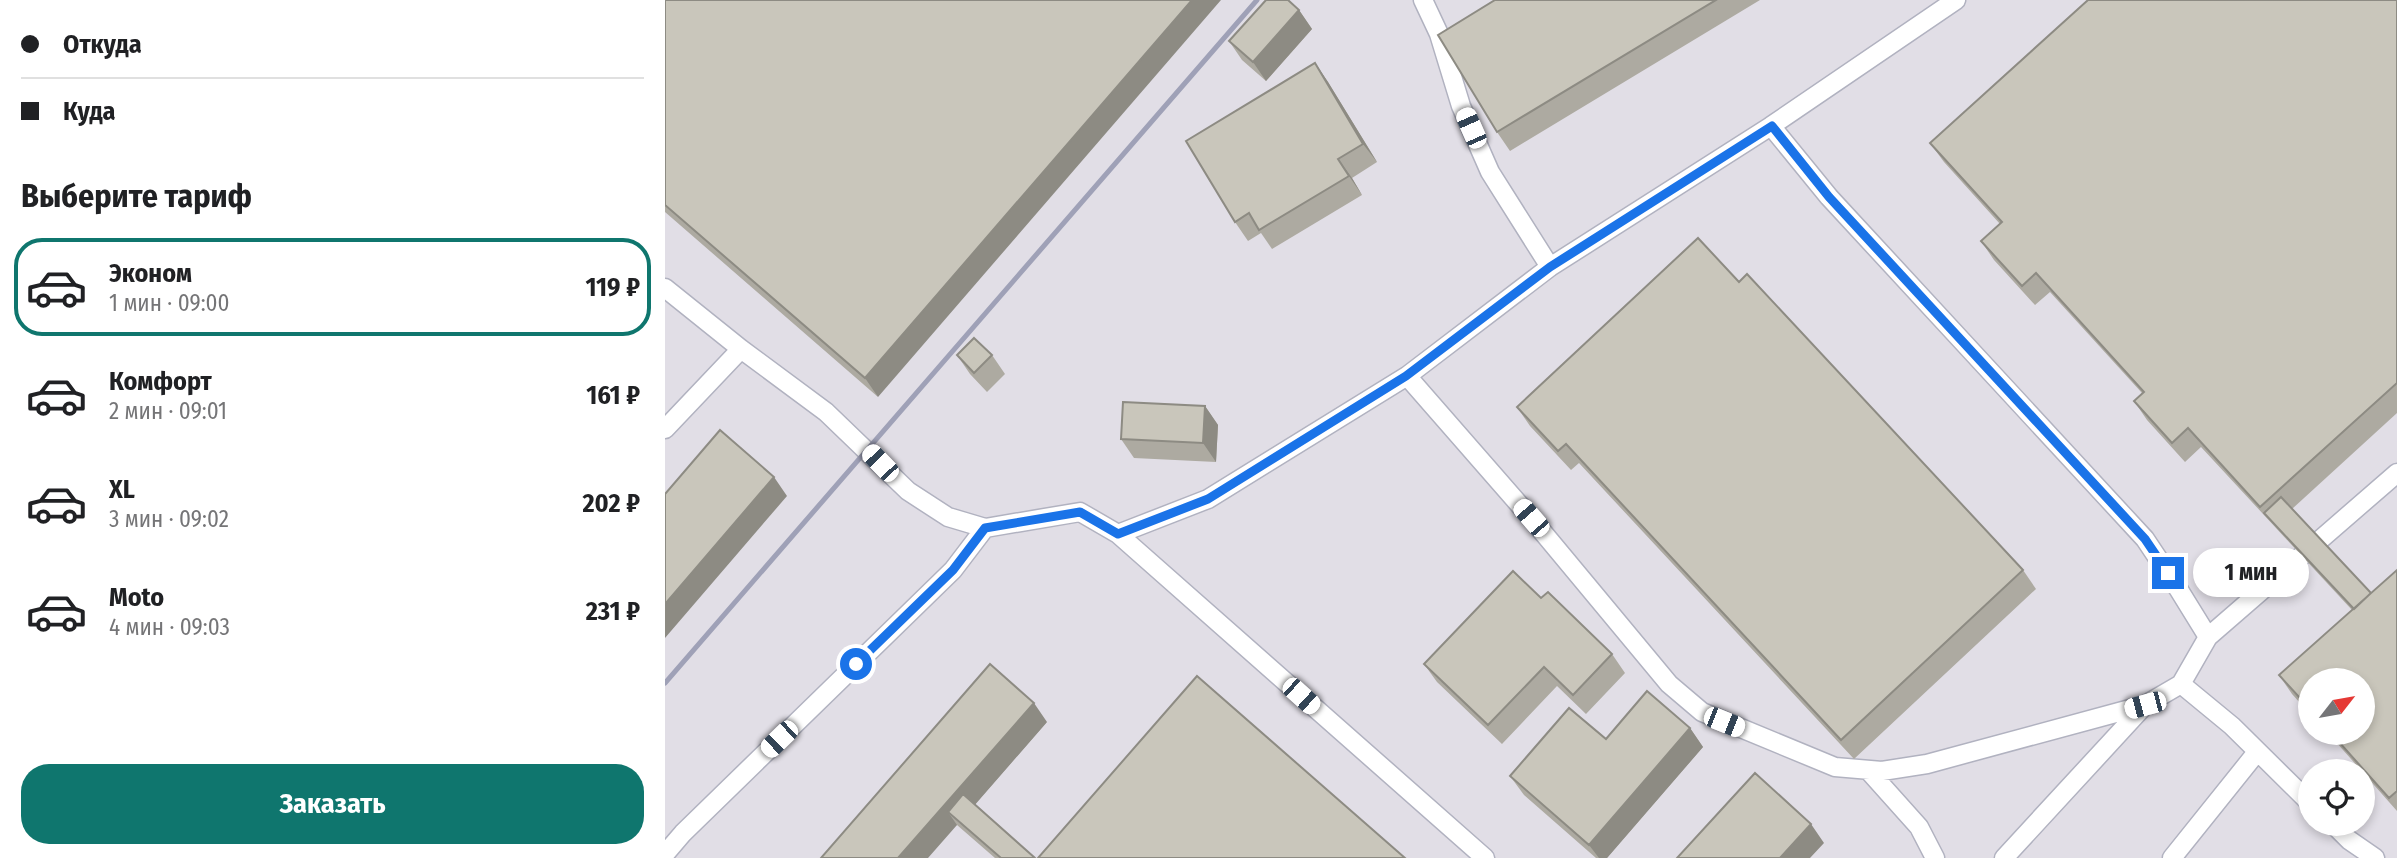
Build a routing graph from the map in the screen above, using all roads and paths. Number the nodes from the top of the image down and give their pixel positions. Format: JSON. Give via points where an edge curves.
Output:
{"nodes":[{"id":1,"x":1423,"y":0,"type":"edge"},
{"id":2,"x":1957,"y":0,"type":"edge"},
{"id":3,"x":1772,"y":126,"type":"junction"},
{"id":4,"x":1550,"y":267,"type":"junction"},
{"id":5,"x":665,"y":288,"type":"edge"},
{"id":6,"x":741,"y":349,"type":"junction"},
{"id":7,"x":1406,"y":376,"type":"junction"},
{"id":8,"x":665,"y":429,"type":"edge"},
{"id":9,"x":2394,"y":481,"type":"edge"},
{"id":10,"x":985,"y":528,"type":"junction"},
{"id":11,"x":1118,"y":534,"type":"junction"},
{"id":12,"x":2207,"y":637,"type":"junction"},
{"id":13,"x":2181,"y":684,"type":"junction"},
{"id":14,"x":2145,"y":705,"type":"junction"},
{"id":15,"x":2257,"y":752,"type":"junction"},
{"id":16,"x":1868,"y":769,"type":"junction"},
{"id":17,"x":2298,"y":791,"type":"edge"},
{"id":18,"x":674,"y":832,"type":"edge"},
{"id":19,"x":2345,"y":836,"type":"edge"},
{"id":20,"x":665,"y":854,"type":"edge"},
{"id":21,"x":1485,"y":858,"type":"edge"},
{"id":22,"x":1935,"y":858,"type":"edge"},
{"id":23,"x":2004,"y":858,"type":"edge"},
{"id":24,"x":2172,"y":858,"type":"edge"},
{"id":25,"x":2375,"y":858,"type":"edge"}],
"edges":[{"from":1,"to":4,"type":"lane","via":[[1490,172]]},
{"from":2,"to":3,"type":"lane"},
{"from":3,"to":4,"type":"lane"},
{"from":3,"to":12,"type":"lane","via":[[1829,197],[2145,539]]},
{"from":4,"to":7,"type":"lane"},
{"from":5,"to":6,"type":"lane"},
{"from":6,"to":8,"type":"lane"},
{"from":6,"to":10,"type":"lane","via":[[826,412],[908,491],[949,517]]},
{"from":7,"to":11,"type":"lane","via":[[1208,499]]},
{"from":7,"to":16,"type":"lane","via":[[1677,691],[1702,712],[1835,767]]},
{"from":9,"to":12,"type":"lane"},
{"from":10,"to":11,"type":"lane","via":[[1080,512]]},
{"from":10,"to":18,"type":"lane","via":[[953,570]]},
{"from":11,"to":21,"type":"lane"},
{"from":12,"to":13,"type":"lane"},
{"from":13,"to":14,"type":"lane"},
{"from":13,"to":15,"type":"lane"},
{"from":14,"to":16,"type":"lane","via":[[1927,764]]},
{"from":14,"to":23,"type":"lane"},
{"from":15,"to":17,"type":"lane"},
{"from":15,"to":24,"type":"lane"},
{"from":16,"to":22,"type":"lane","via":[[1919,827]]},
{"from":18,"to":20,"type":"lane"},
{"from":19,"to":25,"type":"lane"}]}
